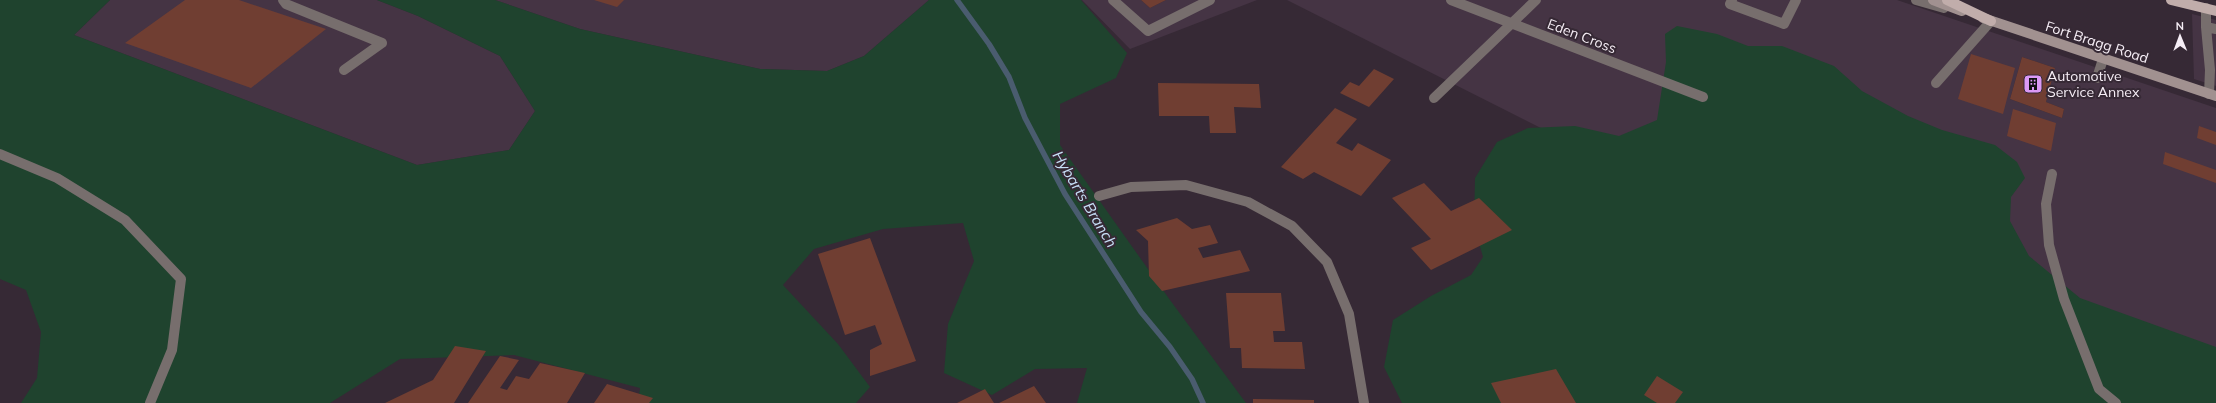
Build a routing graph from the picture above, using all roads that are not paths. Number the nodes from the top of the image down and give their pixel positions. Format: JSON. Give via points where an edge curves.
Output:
{"nodes":[{"id":1,"x":283,"y":0,"type":"edge"},
{"id":2,"x":1113,"y":0,"type":"edge"},
{"id":3,"x":1210,"y":0,"type":"edge"},
{"id":4,"x":1451,"y":0,"type":"edge"},
{"id":5,"x":1536,"y":0,"type":"edge"},
{"id":6,"x":1732,"y":0,"type":"edge"},
{"id":7,"x":1796,"y":0,"type":"edge"},
{"id":8,"x":1916,"y":0,"type":"edge"},
{"id":9,"x":1933,"y":0,"type":"edge"},
{"id":10,"x":1947,"y":0,"type":"edge"},
{"id":11,"x":2170,"y":0,"type":"edge"},
{"id":12,"x":2206,"y":8,"type":"junction"},
{"id":13,"x":2216,"y":11,"type":"edge"},
{"id":14,"x":1992,"y":21,"type":"junction"},
{"id":15,"x":1512,"y":24,"type":"junction"},
{"id":16,"x":2206,"y":27,"type":"junction"},
{"id":17,"x":2216,"y":29,"type":"edge"},
{"id":18,"x":2103,"y":59,"type":"junction"},
{"id":19,"x":344,"y":70,"type":"dead end"},
{"id":20,"x":2213,"y":71,"type":"edge"},
{"id":21,"x":2097,"y":78,"type":"dead end"},
{"id":22,"x":1936,"y":83,"type":"dead end"},
{"id":23,"x":2213,"y":95,"type":"edge"},
{"id":24,"x":1703,"y":96,"type":"dead end"},
{"id":25,"x":1434,"y":98,"type":"dead end"},
{"id":26,"x":0,"y":154,"type":"edge"},
{"id":27,"x":2052,"y":174,"type":"dead end"},
{"id":28,"x":1099,"y":196,"type":"dead end"},
{"id":29,"x":150,"y":403,"type":"edge"},
{"id":30,"x":1364,"y":403,"type":"edge"},
{"id":31,"x":2116,"y":403,"type":"edge"}],
"edges":[{"from":1,"to":19,"type":"street","via":[[286,4],[382,43]]},
{"from":2,"to":3,"type":"street","via":[[1148,31]]},
{"from":4,"to":15,"type":"street","name":"Eden Cross"},
{"from":5,"to":15,"type":"street"},
{"from":6,"to":7,"type":"street","via":[[1730,4],[1784,24]]},
{"from":8,"to":14,"type":"street","name":"Fort Bragg Road"},
{"from":9,"to":14,"type":"main road","name":"Fort Bragg Road"},
{"from":10,"to":14,"type":"main road"},
{"from":11,"to":12,"type":"main road"},
{"from":12,"to":13,"type":"main road"},
{"from":12,"to":16,"type":"street"},
{"from":14,"to":18,"type":"main road","name":"Fort Bragg Road"},
{"from":14,"to":22,"type":"street"},
{"from":15,"to":24,"type":"street","name":"Eden Cross"},
{"from":15,"to":25,"type":"street"},
{"from":16,"to":17,"type":"street"},
{"from":16,"to":20,"type":"street"},
{"from":18,"to":21,"type":"street"},
{"from":18,"to":23,"type":"main road","name":"Fort Bragg Road"},
{"from":20,"to":23,"type":"street"},
{"from":26,"to":29,"type":"street","via":[[57,178],[125,220],[180,279],[172,350]]},
{"from":27,"to":31,"type":"street","via":[[2046,204],[2049,238],[2064,299],[2098,388]]},
{"from":28,"to":30,"type":"street","via":[[1131,187],[1186,185],[1248,202],[1292,226],[1327,262],[1349,314]]}]}
